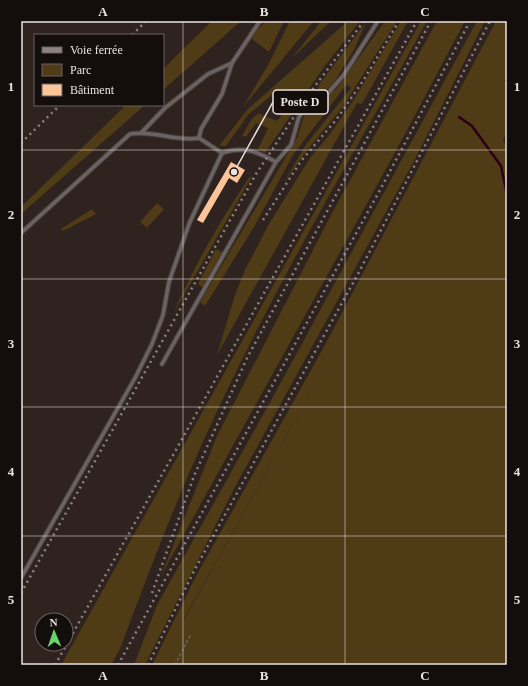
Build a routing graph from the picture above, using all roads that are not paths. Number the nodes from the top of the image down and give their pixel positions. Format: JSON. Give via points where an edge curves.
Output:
{"nodes":[{"id":1,"x":260,"y":21,"type":"edge"},
{"id":2,"x":378,"y":21,"type":"edge"},
{"id":3,"x":232,"y":63,"type":"junction"},
{"id":4,"x":142,"y":132,"type":"junction"},
{"id":5,"x":199,"y":138,"type":"junction"},
{"id":6,"x":222,"y":153,"type":"junction"},
{"id":7,"x":276,"y":162,"type":"junction"},
{"id":8,"x":21,"y":233,"type":"edge"},
{"id":9,"x":162,"y":364,"type":"dead end"},
{"id":10,"x":21,"y":578,"type":"edge"}],
"edges":[{"from":1,"to":3,"type":"lane"},
{"from":2,"to":7,"type":"lane","via":[[343,76],[328,93],[307,106],[300,117],[291,145]]},
{"from":3,"to":4,"type":"lane","via":[[208,74],[165,108]]},
{"from":3,"to":5,"type":"lane","via":[[222,94],[201,129]]},
{"from":4,"to":5,"type":"lane","via":[[186,140]]},
{"from":4,"to":8,"type":"lane","via":[[130,134]]},
{"from":5,"to":6,"type":"lane"},
{"from":6,"to":7,"type":"lane","via":[[234,149],[248,150]]},
{"from":6,"to":10,"type":"lane","via":[[188,224],[169,282],[163,315],[152,344]]},
{"from":7,"to":9,"type":"lane"}]}
